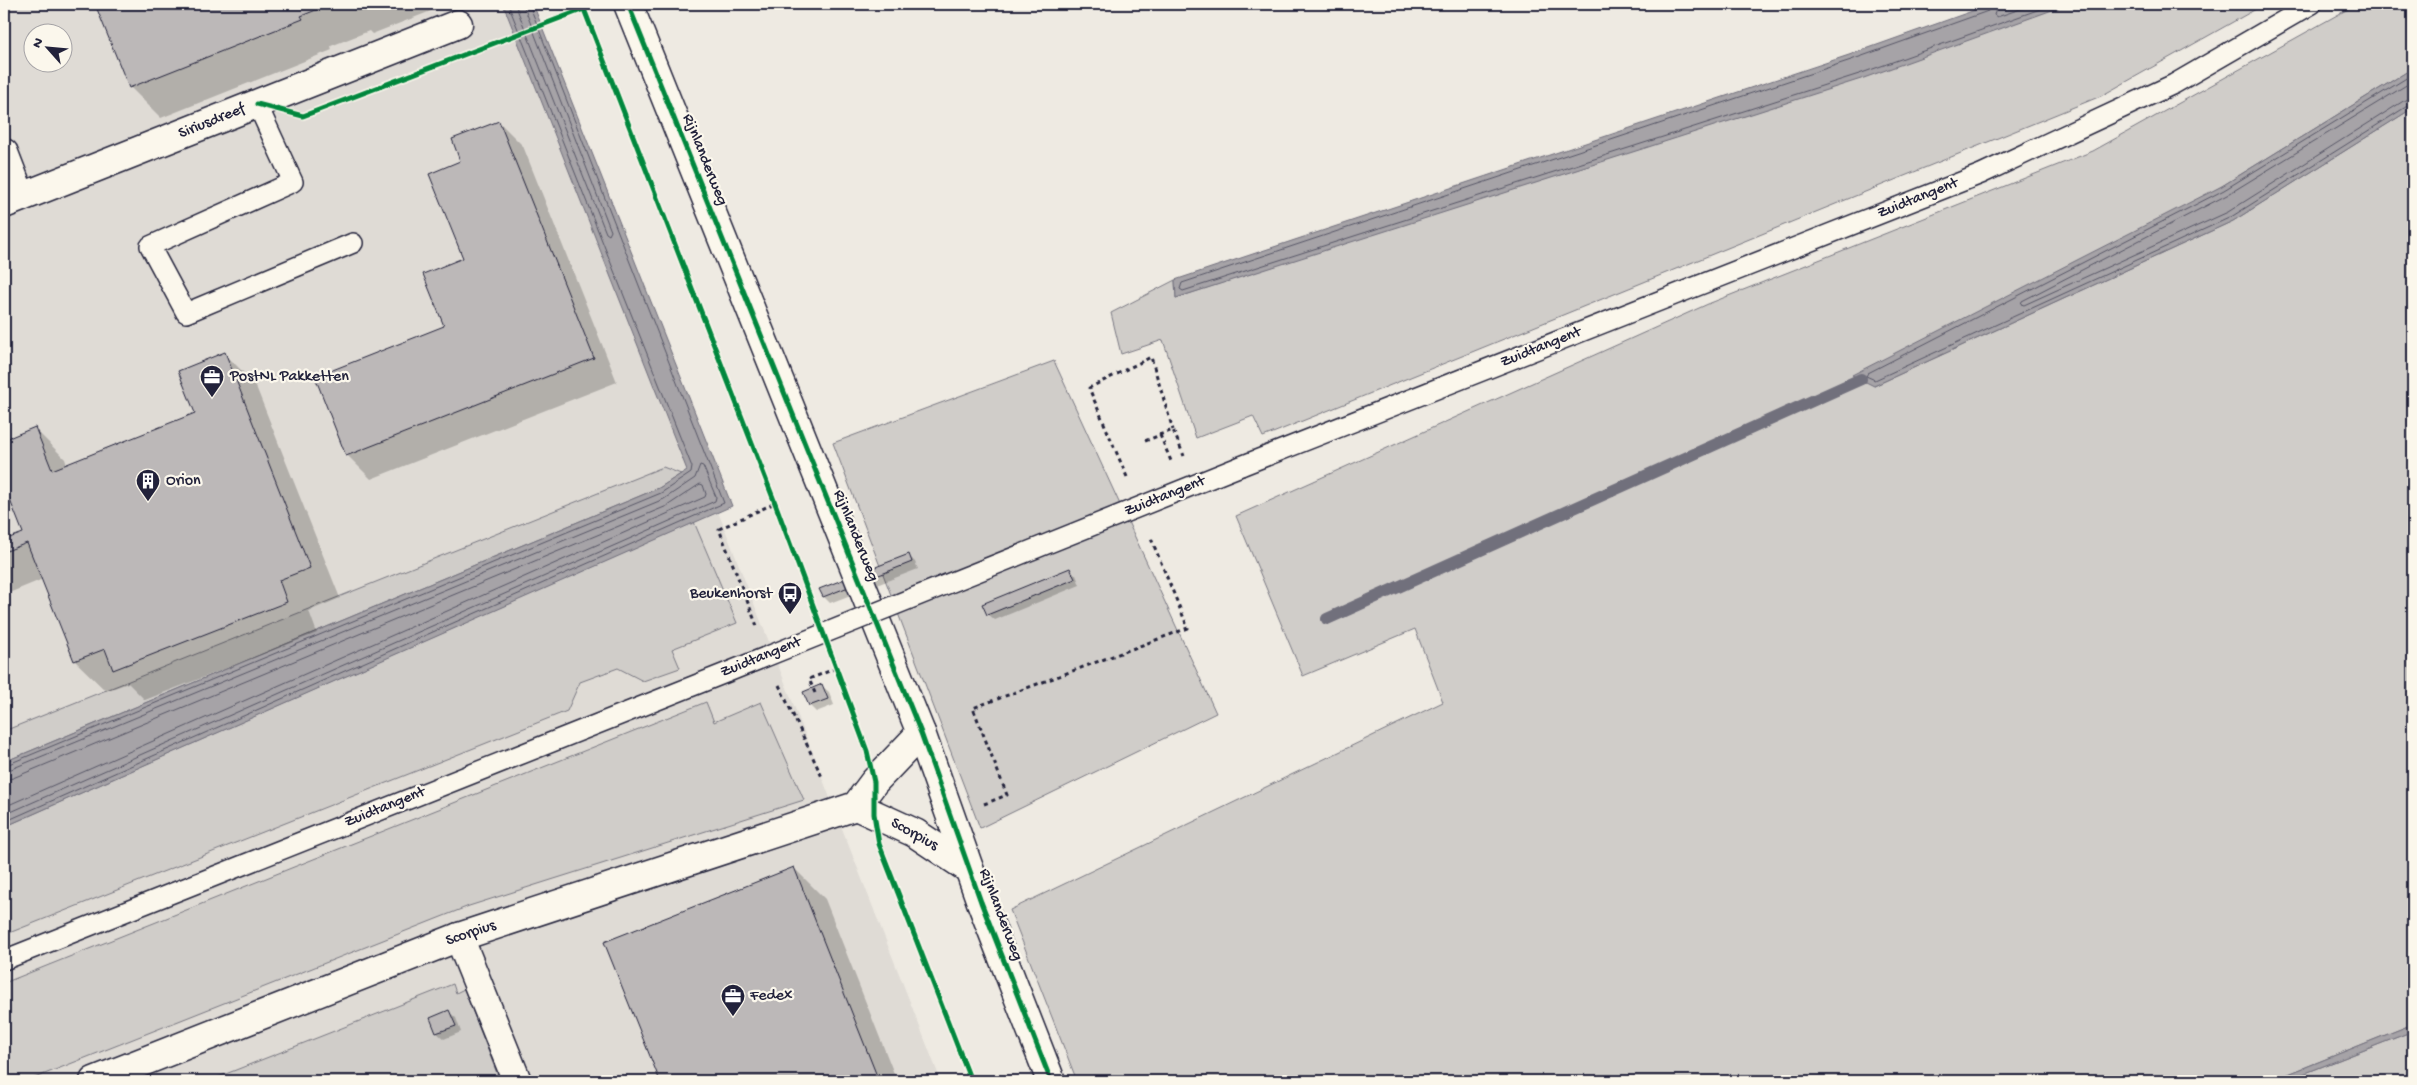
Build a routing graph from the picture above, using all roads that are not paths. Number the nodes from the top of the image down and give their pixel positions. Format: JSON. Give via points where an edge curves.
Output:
{"nodes":[{"id":1,"x":628,"y":4,"type":"edge"},
{"id":2,"x":2312,"y":4,"type":"edge"},
{"id":3,"x":458,"y":24,"type":"dead end"},
{"id":4,"x":257,"y":104,"type":"junction"},
{"id":5,"x":4,"y":153,"type":"edge"},
{"id":6,"x":12,"y":201,"type":"edge"},
{"id":7,"x":353,"y":243,"type":"dead end"},
{"id":8,"x":920,"y":733,"type":"junction"},
{"id":9,"x":856,"y":806,"type":"junction"},
{"id":10,"x":969,"y":869,"type":"junction"},
{"id":11,"x":459,"y":937,"type":"junction"},
{"id":12,"x":4,"y":960,"type":"edge"},
{"id":13,"x":94,"y":1081,"type":"edge"},
{"id":14,"x":517,"y":1081,"type":"edge"},
{"id":15,"x":1051,"y":1081,"type":"edge"}],
"edges":[{"from":1,"to":8,"type":"street","name":"Rijnlanderweg"},
{"from":2,"to":12,"type":"lane","name":"Zuidtangent","bridge":true,"via":[[2174,84],[1981,174]]},
{"from":3,"to":4,"type":"street","name":"Siriusdreef"},
{"from":4,"to":6,"type":"street","name":"Siriusdreef"},
{"from":4,"to":7,"type":"lane","via":[[292,182],[150,246],[186,313]]},
{"from":5,"to":6,"type":"street","name":"Siriusdreef"},
{"from":8,"to":9,"type":"street"},
{"from":8,"to":10,"type":"street","name":"Rijnlanderweg"},
{"from":9,"to":10,"type":"street","name":"Scorpius","via":[[915,832]]},
{"from":9,"to":11,"type":"street","name":"Scorpius"},
{"from":10,"to":15,"type":"street","name":"Rijnlanderweg"},
{"from":11,"to":13,"type":"street","name":"Scorpius"},
{"from":11,"to":14,"type":"street"}]}
